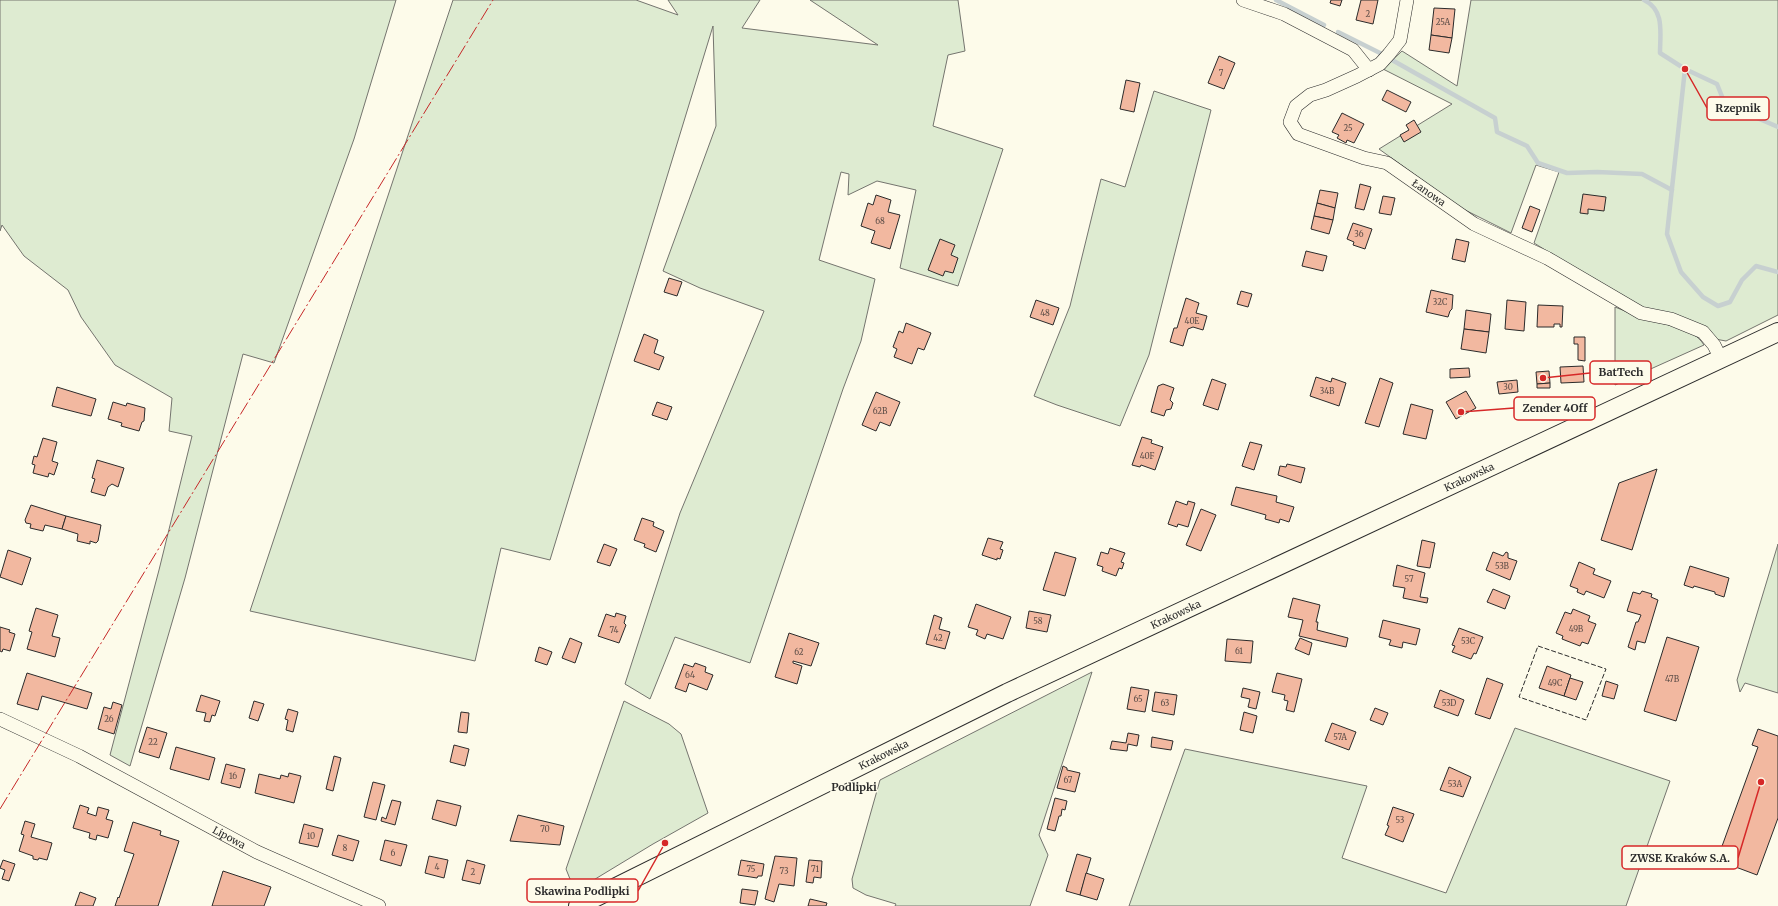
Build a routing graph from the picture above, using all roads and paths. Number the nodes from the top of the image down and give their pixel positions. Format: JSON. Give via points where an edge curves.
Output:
{"nodes":[{"id":1,"x":1243,"y":0,"type":"edge"},
{"id":2,"x":1407,"y":0,"type":"edge"},
{"id":3,"x":1369,"y":70,"type":"junction"},
{"id":4,"x":1778,"y":332,"type":"edge"},
{"id":5,"x":1722,"y":359,"type":"junction"},
{"id":6,"x":0,"y":719,"type":"edge"},
{"id":7,"x":379,"y":906,"type":"edge"},
{"id":8,"x":578,"y":906,"type":"edge"}],
"edges":[{"from":1,"to":3,"type":"street","via":[[1284,14],[1353,50]]},
{"from":2,"to":3,"type":"street","name":"Łanowa","via":[[1400,40],[1380,64]]},
{"from":3,"to":5,"type":"street","name":"Łanowa","via":[[1310,95],[1296,106],[1290,122],[1298,134],[1364,158],[1387,163],[1474,224],[1547,258],[1640,313],[1671,319],[1703,332]]},
{"from":4,"to":5,"type":"main road","name":"Krakowska"},
{"from":5,"to":8,"type":"main road","name":"Krakowska","via":[[1012,690]]},
{"from":6,"to":7,"type":"street","name":"Lipowa","via":[[85,759],[257,852]]}]}
